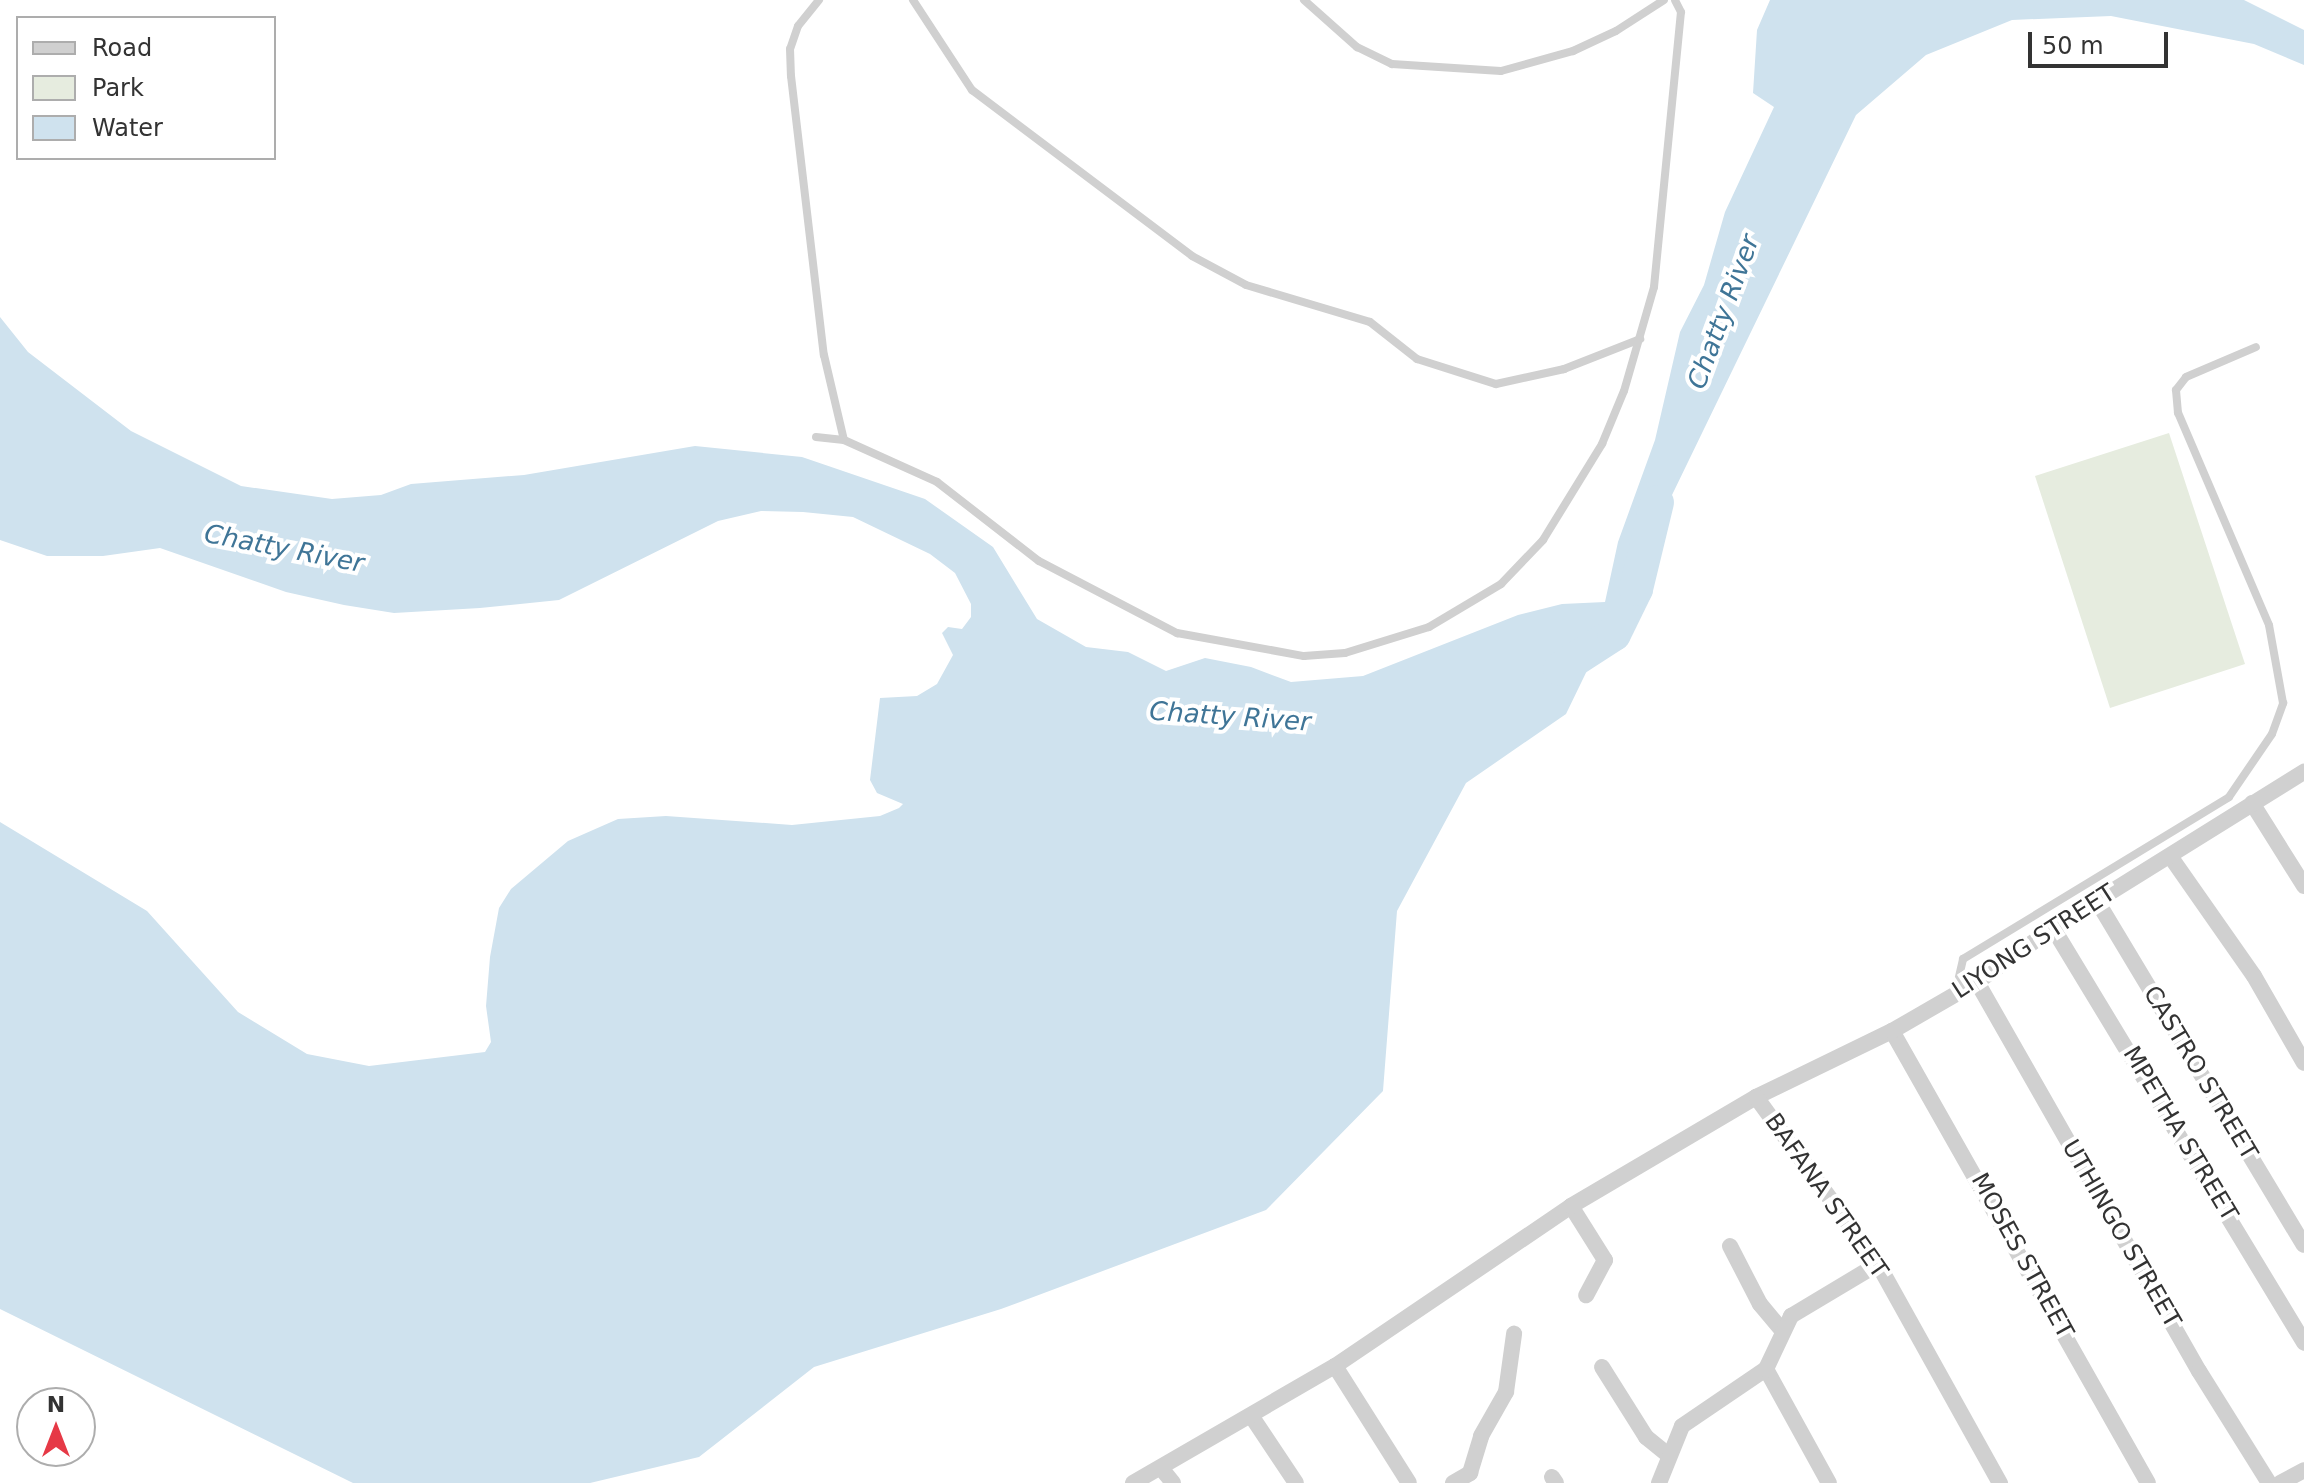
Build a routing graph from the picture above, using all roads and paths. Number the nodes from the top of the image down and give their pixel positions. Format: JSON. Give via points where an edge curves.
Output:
{"nodes":[{"id":1,"x":819,"y":0,"type":"edge"},
{"id":2,"x":913,"y":0,"type":"edge"},
{"id":3,"x":1304,"y":0,"type":"edge"},
{"id":4,"x":1664,"y":0,"type":"edge"},
{"id":5,"x":1675,"y":0,"type":"edge"},
{"id":6,"x":1640,"y":339,"type":"junction"},
{"id":7,"x":2256,"y":347,"type":"dead end"},
{"id":8,"x":816,"y":437,"type":"dead end"},
{"id":9,"x":844,"y":440,"type":"junction"},
{"id":10,"x":2304,"y":772,"type":"edge"},
{"id":11,"x":2252,"y":803,"type":"junction"},
{"id":12,"x":2170,"y":856,"type":"junction"},
{"id":13,"x":2304,"y":886,"type":"edge"},
{"id":14,"x":2097,"y":901,"type":"junction"},
{"id":15,"x":2053,"y":928,"type":"junction"},
{"id":16,"x":1977,"y":982,"type":"junction"},
{"id":17,"x":1955,"y":995,"type":"junction"},
{"id":18,"x":1892,"y":1031,"type":"junction"},
{"id":19,"x":2304,"y":1063,"type":"edge"},
{"id":20,"x":1756,"y":1097,"type":"junction"},
{"id":21,"x":1571,"y":1206,"type":"junction"},
{"id":22,"x":2304,"y":1245,"type":"edge"},
{"id":23,"x":1730,"y":1246,"type":"dead end"},
{"id":24,"x":1878,"y":1264,"type":"junction"},
{"id":25,"x":1586,"y":1295,"type":"dead end"},
{"id":26,"x":1781,"y":1329,"type":"junction"},
{"id":27,"x":1514,"y":1334,"type":"dead end"},
{"id":28,"x":2304,"y":1343,"type":"edge"},
{"id":29,"x":1335,"y":1366,"type":"junction"},
{"id":30,"x":1602,"y":1367,"type":"dead end"},
{"id":31,"x":1766,"y":1369,"type":"junction"},
{"id":32,"x":1252,"y":1417,"type":"junction"},
{"id":33,"x":1667,"y":1454,"type":"junction"},
{"id":34,"x":1161,"y":1468,"type":"junction"},
{"id":35,"x":2304,"y":1470,"type":"edge"},
{"id":36,"x":1663,"y":1481,"type":"edge"},
{"id":37,"x":1133,"y":1483,"type":"edge"},
{"id":38,"x":1173,"y":1483,"type":"edge"},
{"id":39,"x":1296,"y":1483,"type":"edge"},
{"id":40,"x":1409,"y":1483,"type":"edge"},
{"id":41,"x":1453,"y":1483,"type":"edge"},
{"id":42,"x":1829,"y":1483,"type":"edge"},
{"id":43,"x":2000,"y":1483,"type":"edge"},
{"id":44,"x":2148,"y":1483,"type":"edge"},
{"id":45,"x":2269,"y":1483,"type":"edge"},
{"id":46,"x":2280,"y":1483,"type":"edge"}],
"edges":[{"from":1,"to":9,"type":"lane","via":[[798,26],[790,49],[791,76],[824,355]]},
{"from":2,"to":6,"type":"lane","via":[[984,100],[1192,256],[1246,285],[1370,322],[1417,359],[1496,384],[1564,369]]},
{"from":3,"to":4,"type":"lane","via":[[1357,47],[1392,64],[1501,71],[1573,51]]},
{"from":5,"to":6,"type":"lane","via":[[1681,12],[1654,287]]},
{"from":6,"to":9,"type":"lane","via":[[1602,444],[1543,540],[1501,584],[1429,627],[1345,653],[1304,656],[1177,633],[1039,561],[937,482]]},
{"from":7,"to":17,"type":"lane","via":[[2186,377],[2176,390],[2178,413],[2269,625],[2283,703],[2272,734],[2229,797],[1963,959]]},
{"from":8,"to":9,"type":"lane"},
{"from":10,"to":11,"type":"street","name":"LIYONG STREET"},
{"from":11,"to":12,"type":"street","name":"LIYONG STREET"},
{"from":11,"to":13,"type":"street"},
{"from":12,"to":14,"type":"street","name":"LIYONG STREET"},
{"from":12,"to":19,"type":"street","via":[[2254,976]]},
{"from":14,"to":15,"type":"street","name":"LIYONG STREET"},
{"from":14,"to":22,"type":"street","name":"CASTRO STREET"},
{"from":15,"to":16,"type":"street","name":"LIYONG STREET"},
{"from":15,"to":28,"type":"street","name":"MPETHA STREET"},
{"from":16,"to":17,"type":"street","name":"LIYONG STREET"},
{"from":16,"to":45,"type":"street","name":"UTHINGO STREET","via":[[2199,1371]]},
{"from":17,"to":18,"type":"street","name":"LIYONG STREET"},
{"from":18,"to":20,"type":"street","name":"LIYONG STREET"},
{"from":18,"to":44,"type":"street","name":"MOSES STREET"},
{"from":20,"to":21,"type":"street","name":"BAFANA STREET"},
{"from":20,"to":24,"type":"street","name":"BAFANA STREET"},
{"from":21,"to":25,"type":"street","via":[[1605,1260]]},
{"from":21,"to":29,"type":"street","name":"BAFANA STREET"},
{"from":23,"to":26,"type":"street","via":[[1760,1304]]},
{"from":24,"to":26,"type":"street","via":[[1804,1304]]},
{"from":24,"to":43,"type":"street","name":"BAFANA STREET"},
{"from":26,"to":31,"type":"street"},
{"from":27,"to":41,"type":"street","via":[[1506,1392],[1481,1436],[1470,1473]]},
{"from":29,"to":32,"type":"street","name":"BAFANA STREET"},
{"from":29,"to":40,"type":"street"},
{"from":30,"to":33,"type":"street","via":[[1646,1437]]},
{"from":31,"to":33,"type":"street","via":[[1682,1426]]},
{"from":31,"to":42,"type":"street"},
{"from":32,"to":34,"type":"street","name":"BAFANA STREET"},
{"from":32,"to":39,"type":"street"},
{"from":33,"to":36,"type":"street"},
{"from":34,"to":37,"type":"street","name":"BAFANA STREET"},
{"from":34,"to":38,"type":"street"},
{"from":35,"to":46,"type":"street"}]}
